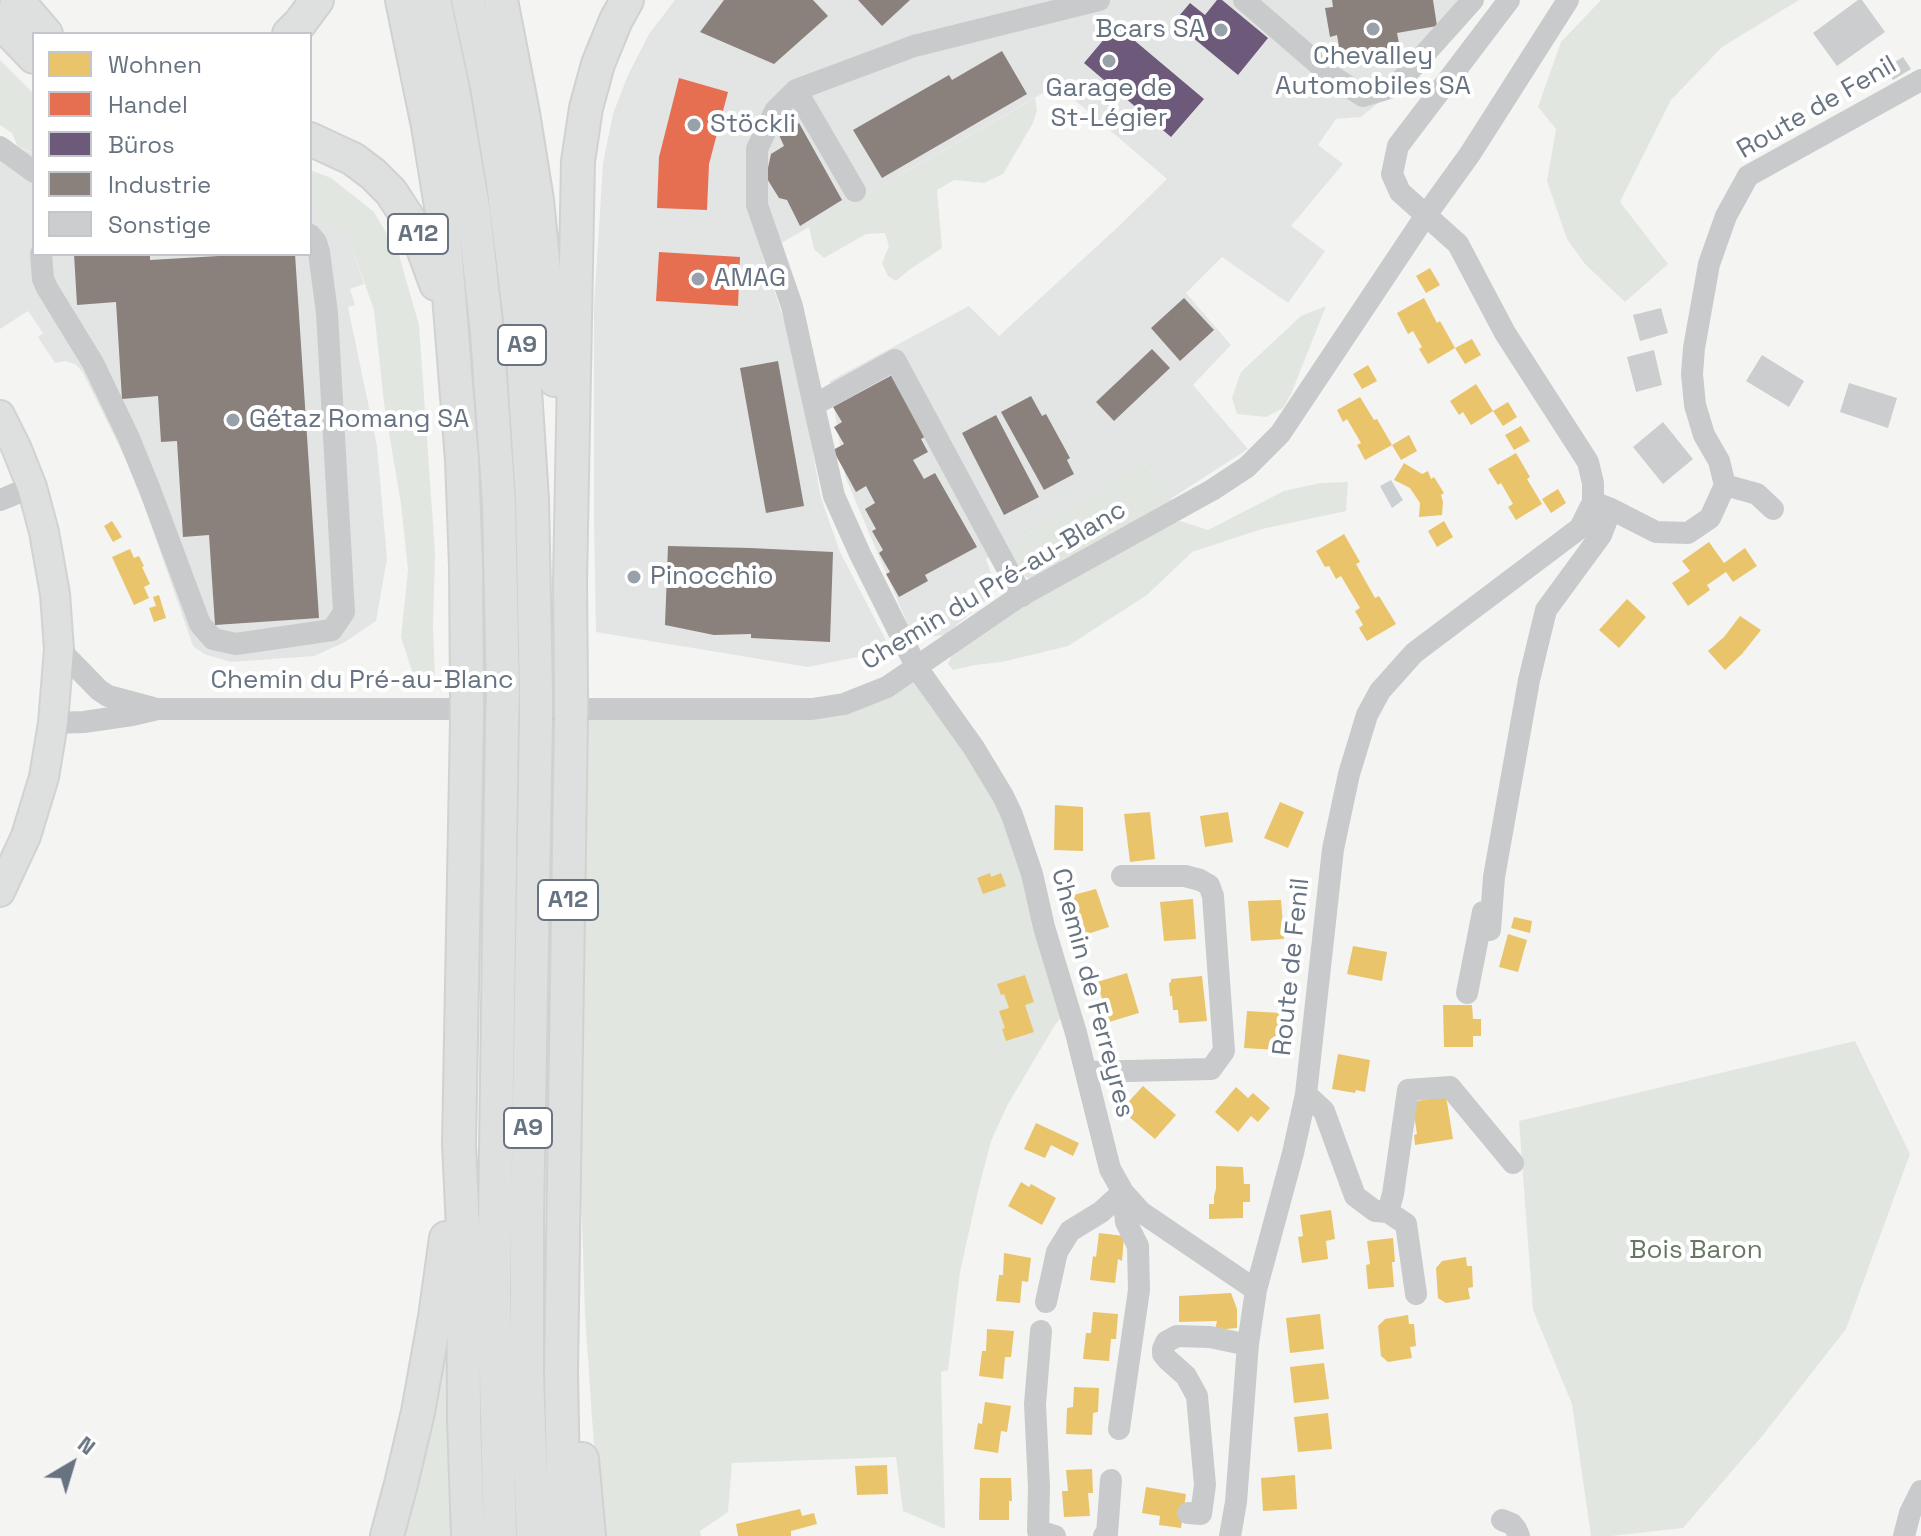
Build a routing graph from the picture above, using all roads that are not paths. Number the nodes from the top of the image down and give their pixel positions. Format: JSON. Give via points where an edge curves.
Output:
{"nodes":[{"id":1,"x":17,"y":0,"type":"edge"},
{"id":2,"x":317,"y":0,"type":"edge"},
{"id":3,"x":402,"y":0,"type":"edge"},
{"id":4,"x":434,"y":0,"type":"edge"},
{"id":5,"x":468,"y":0,"type":"edge"},
{"id":6,"x":501,"y":0,"type":"edge"},
{"id":7,"x":627,"y":0,"type":"edge"},
{"id":8,"x":1099,"y":0,"type":"edge"},
{"id":9,"x":1244,"y":0,"type":"edge"},
{"id":10,"x":1473,"y":0,"type":"edge"},
{"id":11,"x":1509,"y":0,"type":"edge"},
{"id":12,"x":1568,"y":0,"type":"edge"},
{"id":13,"x":0,"y":19,"type":"edge"},
{"id":14,"x":44,"y":32,"type":"edge"},
{"id":15,"x":291,"y":32,"type":"edge"},
{"id":16,"x":32,"y":55,"type":"edge"},
{"id":17,"x":1921,"y":80,"type":"edge"},
{"id":18,"x":796,"y":90,"type":"junction"},
{"id":19,"x":312,"y":140,"type":"edge"},
{"id":20,"x":0,"y":147,"type":"edge"},
{"id":21,"x":26,"y":167,"type":"edge"},
{"id":22,"x":855,"y":191,"type":"dead end"},
{"id":23,"x":1426,"y":215,"type":"junction"},
{"id":24,"x":312,"y":237,"type":"edge"},
{"id":25,"x":41,"y":256,"type":"edge"},
{"id":26,"x":456,"y":377,"type":"junction"},
{"id":27,"x":814,"y":405,"type":"junction"},
{"id":28,"x":0,"y":415,"type":"edge"},
{"id":29,"x":1725,"y":485,"type":"junction"},
{"id":30,"x":32,"y":487,"type":"junction"},
{"id":31,"x":0,"y":500,"type":"edge"},
{"id":32,"x":1602,"y":506,"type":"junction"},
{"id":33,"x":1773,"y":509,"type":"dead end"},
{"id":34,"x":570,"y":582,"type":"junction"},
{"id":35,"x":1022,"y":596,"type":"junction"},
{"id":36,"x":59,"y":649,"type":"junction"},
{"id":37,"x":917,"y":668,"type":"junction"},
{"id":38,"x":158,"y":709,"type":"junction"},
{"id":39,"x":53,"y":723,"type":"junction"},
{"id":40,"x":1122,"y":876,"type":"dead end"},
{"id":41,"x":1494,"y":877,"type":"junction"},
{"id":42,"x":0,"y":892,"type":"edge"},
{"id":43,"x":1490,"y":930,"type":"dead end"},
{"id":44,"x":1467,"y":993,"type":"dead end"},
{"id":45,"x":1087,"y":1072,"type":"junction"},
{"id":46,"x":1306,"y":1094,"type":"junction"},
{"id":47,"x":459,"y":1144,"type":"junction"},
{"id":48,"x":1513,"y":1163,"type":"dead end"},
{"id":49,"x":1123,"y":1192,"type":"junction"},
{"id":50,"x":1388,"y":1212,"type":"junction"},
{"id":51,"x":564,"y":1221,"type":"junction"},
{"id":52,"x":1256,"y":1290,"type":"junction"},
{"id":53,"x":1416,"y":1294,"type":"dead end"},
{"id":54,"x":1046,"y":1302,"type":"dead end"},
{"id":55,"x":1041,"y":1331,"type":"dead end"},
{"id":56,"x":1248,"y":1345,"type":"junction"},
{"id":57,"x":1119,"y":1429,"type":"dead end"},
{"id":58,"x":1111,"y":1480,"type":"dead end"},
{"id":59,"x":1921,"y":1491,"type":"edge"},
{"id":60,"x":1188,"y":1513,"type":"dead end"},
{"id":61,"x":1502,"y":1520,"type":"dead end"},
{"id":62,"x":387,"y":1536,"type":"edge"},
{"id":63,"x":468,"y":1536,"type":"edge"},
{"id":64,"x":500,"y":1536,"type":"edge"},
{"id":65,"x":533,"y":1536,"type":"edge"},
{"id":66,"x":564,"y":1536,"type":"edge"},
{"id":67,"x":589,"y":1536,"type":"edge"},
{"id":68,"x":1055,"y":1536,"type":"edge"},
{"id":69,"x":1104,"y":1536,"type":"edge"},
{"id":70,"x":1230,"y":1536,"type":"edge"},
{"id":71,"x":1519,"y":1536,"type":"edge"},
{"id":72,"x":1904,"y":1536,"type":"edge"}],
"edges":[{"from":1,"to":14,"type":"highway"},
{"from":2,"to":15,"type":"highway"},
{"from":3,"to":26,"type":"highway","via":[[440,203]]},
{"from":4,"to":64,"type":"highway","number":"A9","via":[[474,213],[499,503],[502,708],[494,1278]]},
{"from":5,"to":65,"type":"highway","number":"A9","via":[[503,183],[521,327],[532,513],[536,707],[527,1374]]},
{"from":6,"to":34,"type":"highway","via":[[541,228]]},
{"from":7,"to":34,"type":"highway","number":"A12","via":[[591,87],[578,161]]},
{"from":8,"to":18,"type":"street","via":[[914,46]]},
{"from":9,"to":10,"type":"street","via":[[1363,96],[1396,86]]},
{"from":11,"to":23,"type":"street","via":[[1398,146],[1392,174],[1400,192]]},
{"from":12,"to":23,"type":"street"},
{"from":13,"to":16,"type":"highway"},
{"from":17,"to":29,"type":"street","name":"Route de Fenil","via":[[1748,176],[1726,216],[1709,264],[1692,374],[1695,405]]},
{"from":18,"to":22,"type":"street"},
{"from":18,"to":27,"type":"street","name":"Chemin de Ferreyres","via":[[775,111],[757,149],[757,205],[792,306]]},
{"from":19,"to":26,"type":"highway","number":"A12","via":[[363,166],[411,220],[438,289]]},
{"from":20,"to":21,"type":"street"},
{"from":23,"to":32,"type":"street","via":[[1458,244],[1505,333],[1588,462]]},
{"from":23,"to":35,"type":"street","name":"Chemin du Pré-au-Blanc","via":[[1280,434],[1247,467]]},
{"from":24,"to":25,"type":"street","via":[[319,252],[327,313],[344,612],[332,630],[236,644],[213,639],[200,624],[128,436],[93,363],[47,288]]},
{"from":26,"to":47,"type":"highway","via":[[467,707]]},
{"from":27,"to":35,"type":"street","via":[[895,360]]},
{"from":27,"to":37,"type":"street","name":"Chemin de Ferreyres","via":[[834,496]]},
{"from":28,"to":30,"type":"main road"},
{"from":29,"to":32,"type":"street","via":[[1710,518],[1688,533],[1656,532]]},
{"from":29,"to":33,"type":"street","via":[[1757,494]]},
{"from":30,"to":31,"type":"street"},
{"from":30,"to":36,"type":"main road","via":[[51,563]]},
{"from":32,"to":41,"type":"street","via":[[1601,535],[1546,610]]},
{"from":32,"to":46,"type":"street","name":"Route de Fenil","via":[[1414,653],[1380,691],[1367,715],[1333,849]]},
{"from":34,"to":51,"type":"highway","number":"A12"},
{"from":35,"to":37,"type":"street","name":"Chemin du Pré-au-Blanc"},
{"from":36,"to":38,"type":"street","name":"Chemin du Pré-au-Blanc","via":[[108,696]]},
{"from":36,"to":39,"type":"main road"},
{"from":37,"to":38,"type":"street","name":"Chemin du Pré-au-Blanc","via":[[844,704],[812,709]]},
{"from":37,"to":45,"type":"street","name":"Chemin de Ferreyres","via":[[974,748],[1012,815]]},
{"from":38,"to":39,"type":"street","name":"Chemin du Pré-au-Blanc"},
{"from":39,"to":42,"type":"main road","via":[[36,807]]},
{"from":40,"to":45,"type":"street","via":[[1185,876],[1209,885],[1224,1051],[1211,1069]]},
{"from":41,"to":43,"type":"street"},
{"from":41,"to":44,"type":"street"},
{"from":45,"to":49,"type":"street","name":"Chemin de Ferreyres","via":[[1110,1169]]},
{"from":46,"to":50,"type":"street","via":[[1324,1111],[1355,1196],[1375,1211]]},
{"from":46,"to":52,"type":"street","name":"Route de Fenil"},
{"from":47,"to":62,"type":"highway","via":[[418,1412]]},
{"from":47,"to":63,"type":"highway"},
{"from":48,"to":50,"type":"street","via":[[1450,1087],[1408,1090]]},
{"from":49,"to":52,"type":"street","name":"Chemin de Ferreyres","via":[[1141,1212]]},
{"from":49,"to":54,"type":"street","via":[[1070,1231],[1057,1252]]},
{"from":49,"to":57,"type":"street","via":[[1126,1222],[1138,1246],[1139,1290]]},
{"from":50,"to":53,"type":"street","via":[[1406,1224]]},
{"from":51,"to":66,"type":"highway","number":"A12"},
{"from":51,"to":67,"type":"highway"},
{"from":52,"to":56,"type":"street","name":"Route de Fenil"},
{"from":55,"to":68,"type":"street","via":[[1035,1404],[1038,1531]]},
{"from":56,"to":60,"type":"street","via":[[1177,1336],[1163,1349],[1197,1396],[1205,1485],[1201,1514]]},
{"from":56,"to":70,"type":"street","name":"Route de Fenil"},
{"from":58,"to":69,"type":"street"},
{"from":59,"to":72,"type":"street"},
{"from":61,"to":71,"type":"street"}]}
